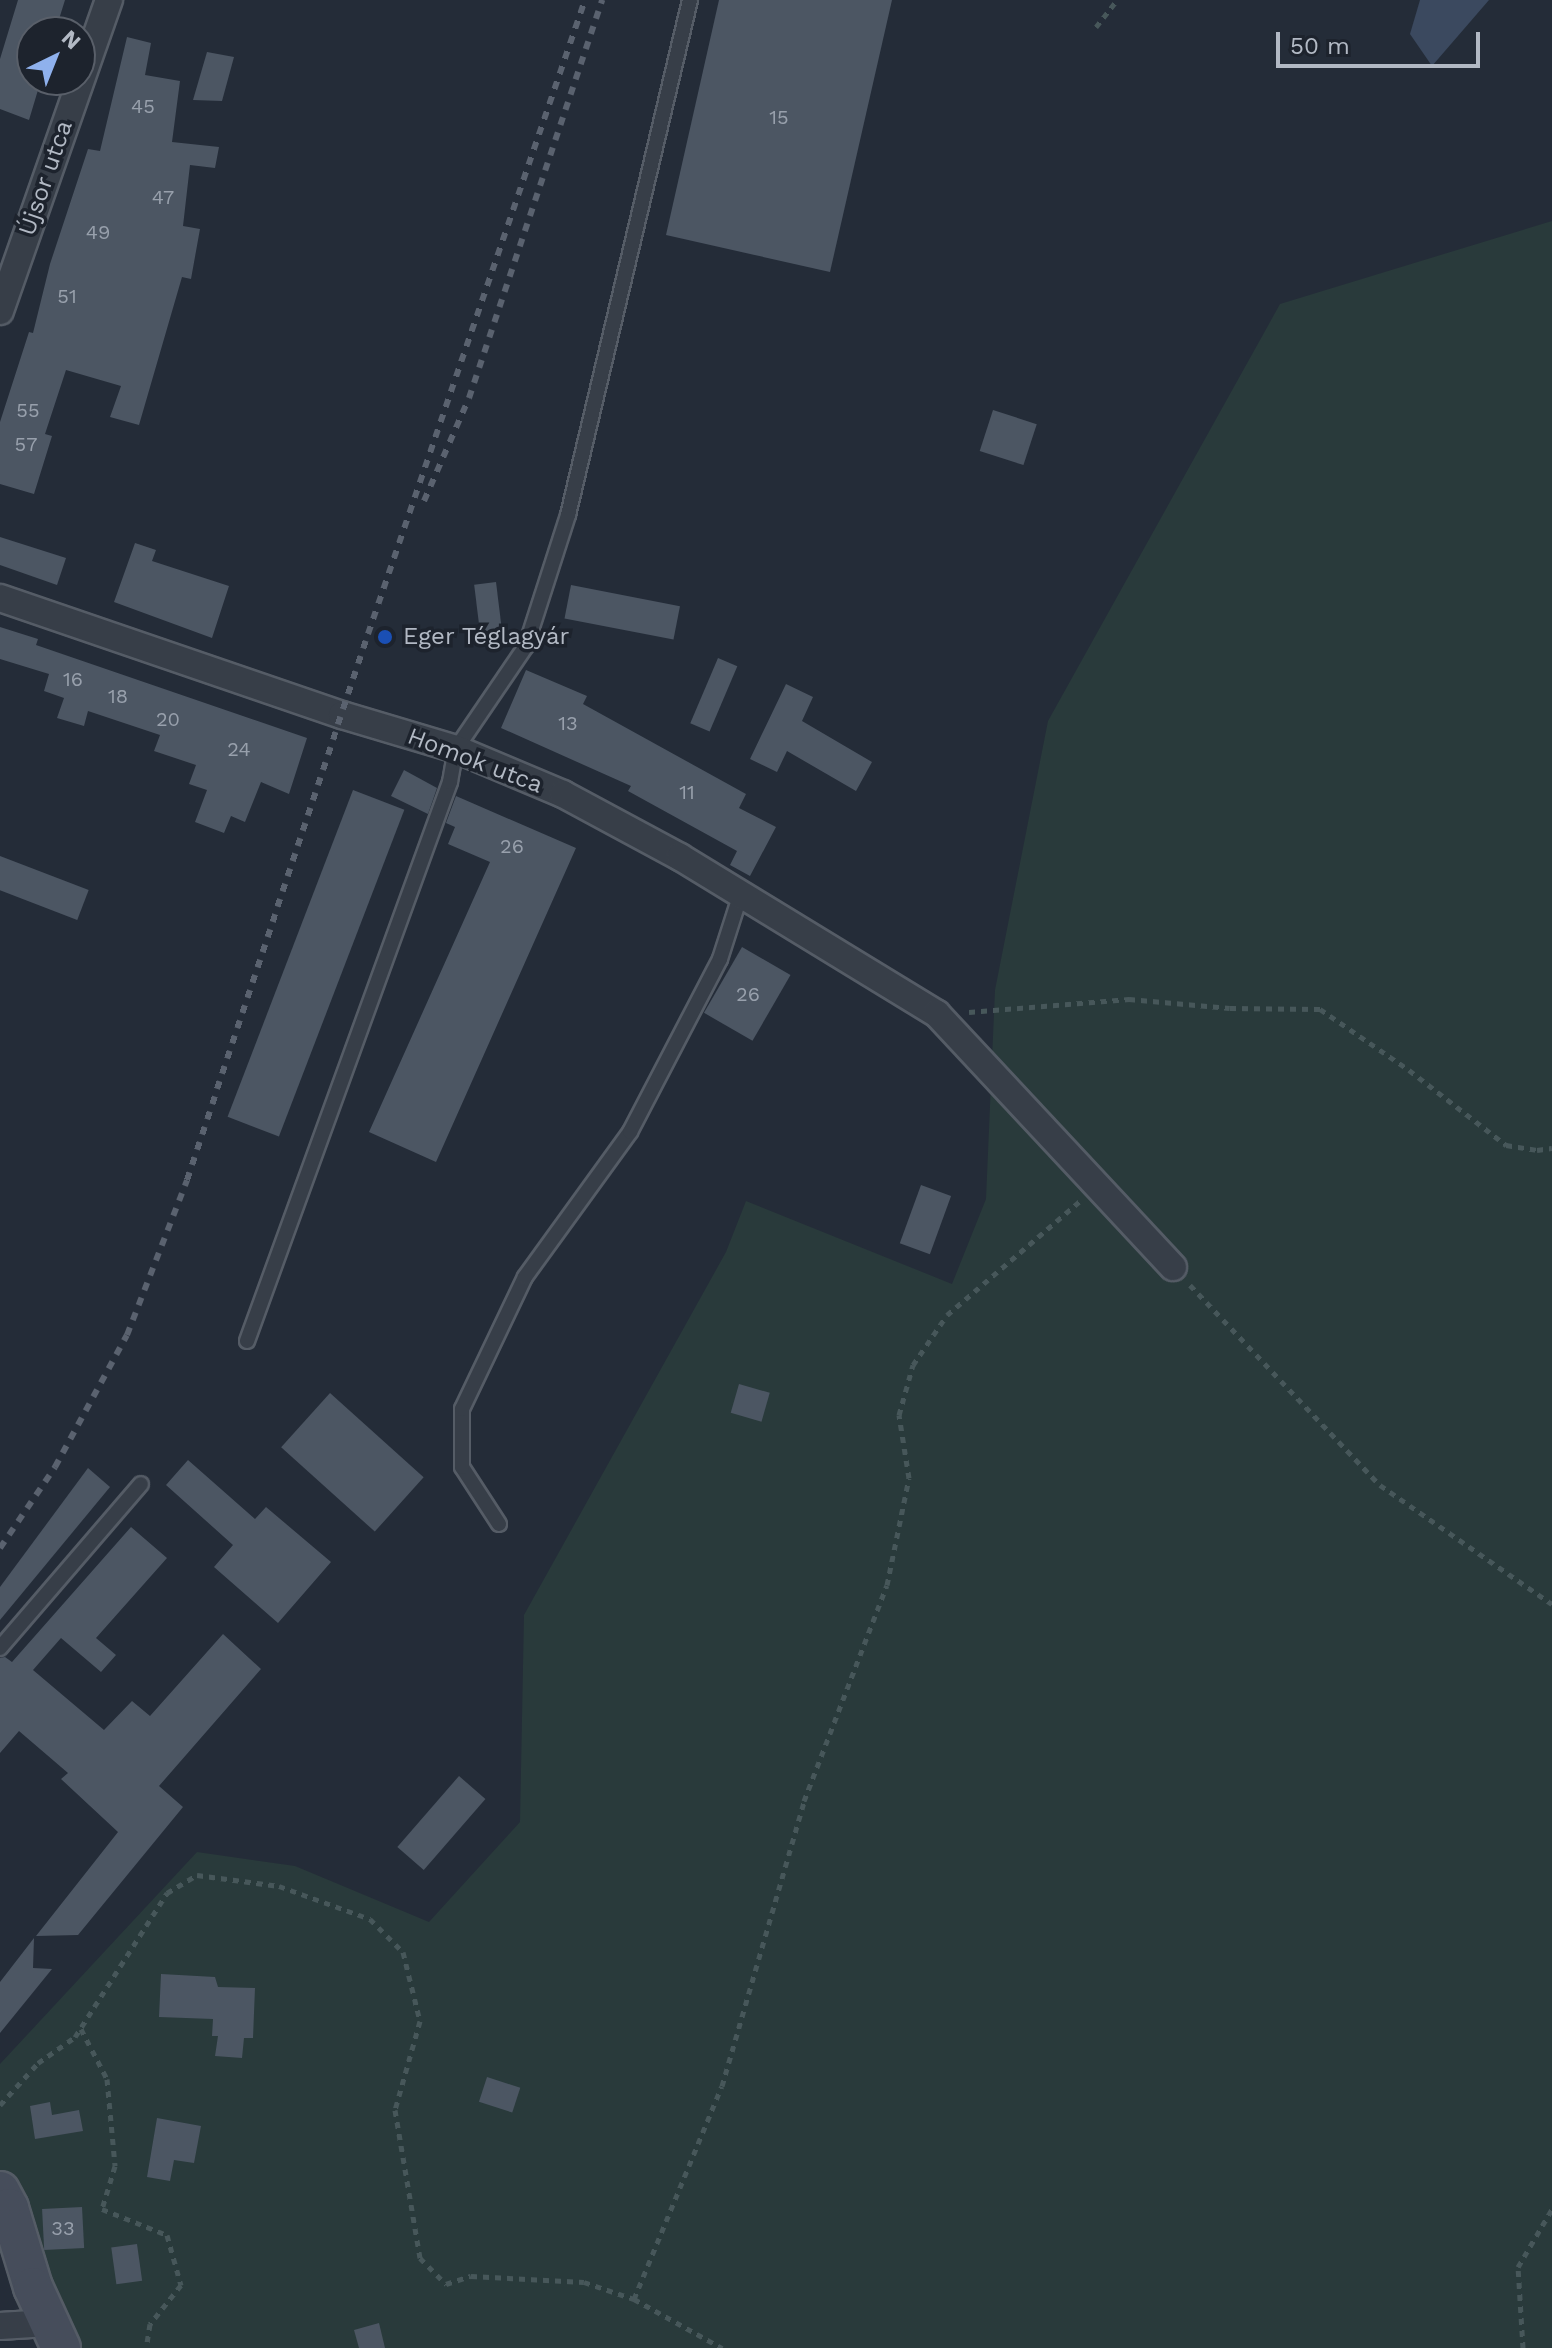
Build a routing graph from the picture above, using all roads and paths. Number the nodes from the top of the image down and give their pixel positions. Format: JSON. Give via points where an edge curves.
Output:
{"nodes":[{"id":1,"x":109,"y":0,"type":"edge"},
{"id":2,"x":690,"y":0,"type":"edge"},
{"id":3,"x":1117,"y":0,"type":"edge"},
{"id":4,"x":1096,"y":27,"type":"dead end"},
{"id":5,"x":0,"y":311,"type":"edge"},
{"id":6,"x":0,"y":598,"type":"edge"},
{"id":7,"x":456,"y":749,"type":"junction"},
{"id":8,"x":741,"y":893,"type":"junction"},
{"id":9,"x":926,"y":1006,"type":"junction"},
{"id":10,"x":1552,"y":1148,"type":"edge"},
{"id":11,"x":1097,"y":1186,"type":"junction"},
{"id":12,"x":1173,"y":1267,"type":"joint"},
{"id":13,"x":247,"y":1341,"type":"dead end"},
{"id":14,"x":141,"y":1484,"type":"dead end"},
{"id":15,"x":499,"y":1524,"type":"dead end"},
{"id":16,"x":1552,"y":1604,"type":"edge"},
{"id":17,"x":0,"y":1648,"type":"edge"},
{"id":18,"x":81,"y":2029,"type":"junction"},
{"id":19,"x":0,"y":2105,"type":"edge"},
{"id":20,"x":0,"y":2191,"type":"edge"},
{"id":21,"x":1552,"y":2209,"type":"edge"},
{"id":22,"x":634,"y":2299,"type":"junction"},
{"id":23,"x":0,"y":2326,"type":"edge"},
{"id":24,"x":54,"y":2336,"type":"edge"},
{"id":25,"x":146,"y":2348,"type":"edge"},
{"id":26,"x":722,"y":2348,"type":"edge"},
{"id":27,"x":1523,"y":2348,"type":"edge"}],
"edges":[{"from":1,"to":5,"type":"street","name":"Újsor utca"},
{"from":2,"to":7,"type":"lane","via":[[568,515],[526,646]]},
{"from":3,"to":4,"type":"path"},
{"from":6,"to":7,"type":"street","name":"Homok utca"},
{"from":7,"to":8,"type":"street","name":"Homok utca","via":[[563,794]]},
{"from":7,"to":13,"type":"lane","via":[[450,782]]},
{"from":8,"to":9,"type":"street","name":"Homok utca"},
{"from":8,"to":15,"type":"lane","via":[[720,959],[630,1132],[525,1277],[462,1409],[462,1467]]},
{"from":9,"to":10,"type":"path","via":[[1129,999],[1320,1009],[1506,1145]]},
{"from":9,"to":11,"type":"street","name":"Homok utca"},
{"from":11,"to":12,"type":"street","name":"Homok utca"},
{"from":11,"to":22,"type":"path","via":[[947,1315],[913,1365],[899,1415],[909,1478],[887,1585],[804,1801],[722,2086]]},
{"from":12,"to":16,"type":"path","via":[[1380,1485]]},
{"from":14,"to":17,"type":"lane"},
{"from":18,"to":19,"type":"path","via":[[38,2063]]},
{"from":18,"to":22,"type":"path","via":[[167,1893],[197,1875],[279,1886],[370,1919],[403,1952],[420,2021],[395,2110],[420,2258],[446,2284],[471,2276],[584,2282]]},
{"from":18,"to":25,"type":"path","via":[[107,2079],[115,2166],[102,2209],[167,2235],[181,2285],[150,2324]]},
{"from":20,"to":24,"type":"main road"},
{"from":21,"to":27,"type":"path","via":[[1518,2267]]},
{"from":22,"to":26,"type":"path"},
{"from":23,"to":24,"type":"street"}]}
